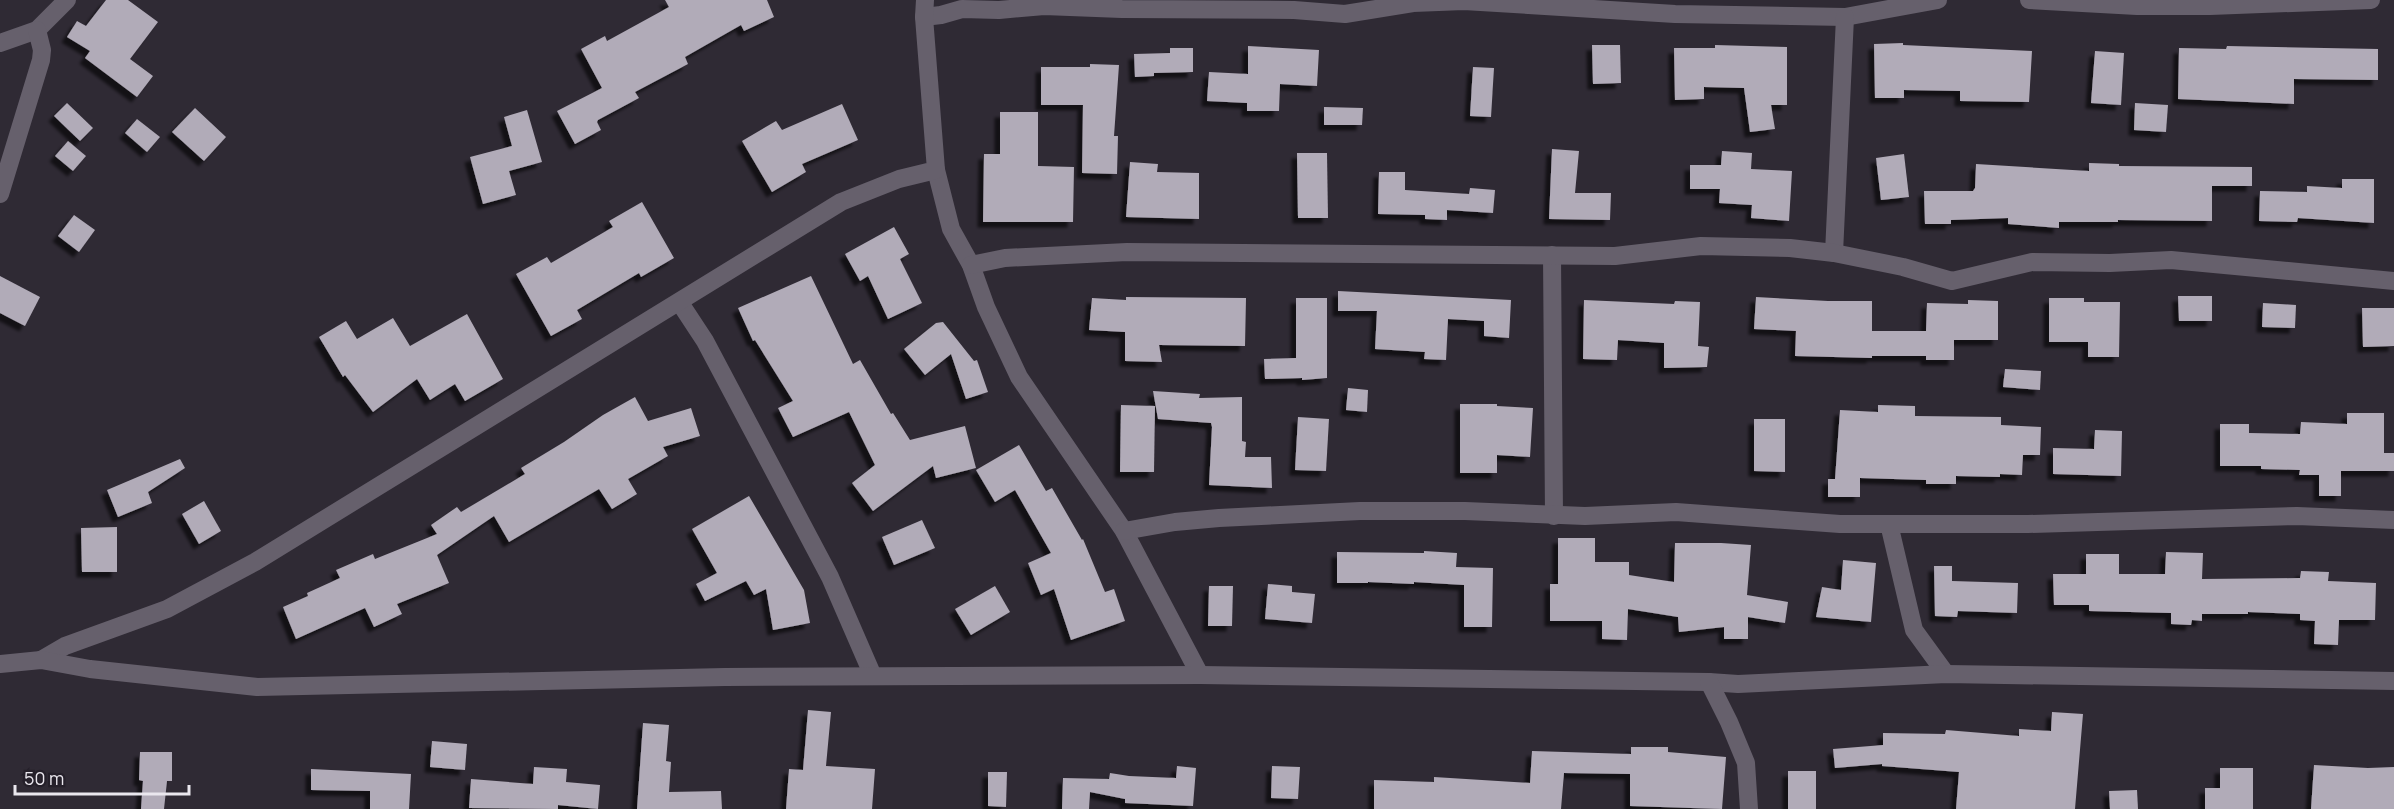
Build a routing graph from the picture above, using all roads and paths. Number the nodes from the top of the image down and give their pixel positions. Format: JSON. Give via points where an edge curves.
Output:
{"nodes":[{"id":1,"x":67,"y":0,"type":"edge"},
{"id":2,"x":1938,"y":0,"type":"edge"},
{"id":3,"x":2029,"y":0,"type":"edge"},
{"id":4,"x":2371,"y":0,"type":"edge"},
{"id":5,"x":925,"y":8,"type":"edge"},
{"id":6,"x":1845,"y":17,"type":"junction"},
{"id":7,"x":37,"y":30,"type":"junction"},
{"id":8,"x":0,"y":43,"type":"edge"},
{"id":9,"x":936,"y":170,"type":"junction"},
{"id":10,"x":0,"y":194,"type":"edge"},
{"id":11,"x":1834,"y":253,"type":"junction"},
{"id":12,"x":1552,"y":255,"type":"junction"},
{"id":13,"x":971,"y":264,"type":"junction"},
{"id":14,"x":2394,"y":281,"type":"edge"},
{"id":15,"x":680,"y":303,"type":"junction"},
{"id":16,"x":1554,"y":516,"type":"junction"},
{"id":17,"x":2394,"y":520,"type":"edge"},
{"id":18,"x":1889,"y":524,"type":"junction"},
{"id":19,"x":1124,"y":531,"type":"junction"},
{"id":20,"x":41,"y":660,"type":"junction"},
{"id":21,"x":0,"y":664,"type":"edge"},
{"id":22,"x":1946,"y":674,"type":"junction"},
{"id":23,"x":1200,"y":675,"type":"junction"},
{"id":24,"x":873,"y":676,"type":"junction"},
{"id":25,"x":2394,"y":681,"type":"edge"},
{"id":26,"x":1709,"y":682,"type":"junction"},
{"id":27,"x":1749,"y":809,"type":"edge"}],
"edges":[{"from":1,"to":7,"type":"street"},
{"from":2,"to":6,"type":"street"},
{"from":3,"to":4,"type":"street","via":[[2210,6]]},
{"from":5,"to":6,"type":"street","via":[[941,15],[962,9],[1044,6],[1345,14],[1413,3],[1464,1],[1675,14]]},
{"from":5,"to":9,"type":"street"},
{"from":6,"to":11,"type":"street"},
{"from":7,"to":8,"type":"street"},
{"from":7,"to":10,"type":"street","via":[[41,60]]},
{"from":9,"to":13,"type":"street","via":[[951,229]]},
{"from":9,"to":15,"type":"street","via":[[899,179],[841,202]]},
{"from":11,"to":12,"type":"street","via":[[1701,246],[1615,256]]},
{"from":11,"to":14,"type":"street","via":[[1952,281],[2032,262],[2171,260]]},
{"from":12,"to":13,"type":"street","via":[[1127,252],[1005,258]]},
{"from":12,"to":16,"type":"street"},
{"from":13,"to":19,"type":"street","via":[[986,307],[1019,377]]},
{"from":15,"to":20,"type":"street","via":[[255,562],[167,609],[65,645]]},
{"from":15,"to":24,"type":"street","via":[[705,341],[830,577]]},
{"from":16,"to":18,"type":"street","via":[[1676,512]]},
{"from":16,"to":19,"type":"street","via":[[1360,511],[1208,519]]},
{"from":17,"to":18,"type":"street","via":[[2297,516]]},
{"from":18,"to":22,"type":"street","via":[[1914,630]]},
{"from":19,"to":23,"type":"street"},
{"from":20,"to":21,"type":"street"},
{"from":20,"to":24,"type":"street","via":[[257,687]]},
{"from":22,"to":25,"type":"street"},
{"from":22,"to":26,"type":"street"},
{"from":23,"to":24,"type":"street"},
{"from":23,"to":26,"type":"street"},
{"from":26,"to":27,"type":"street","via":[[1746,763]]}]}
